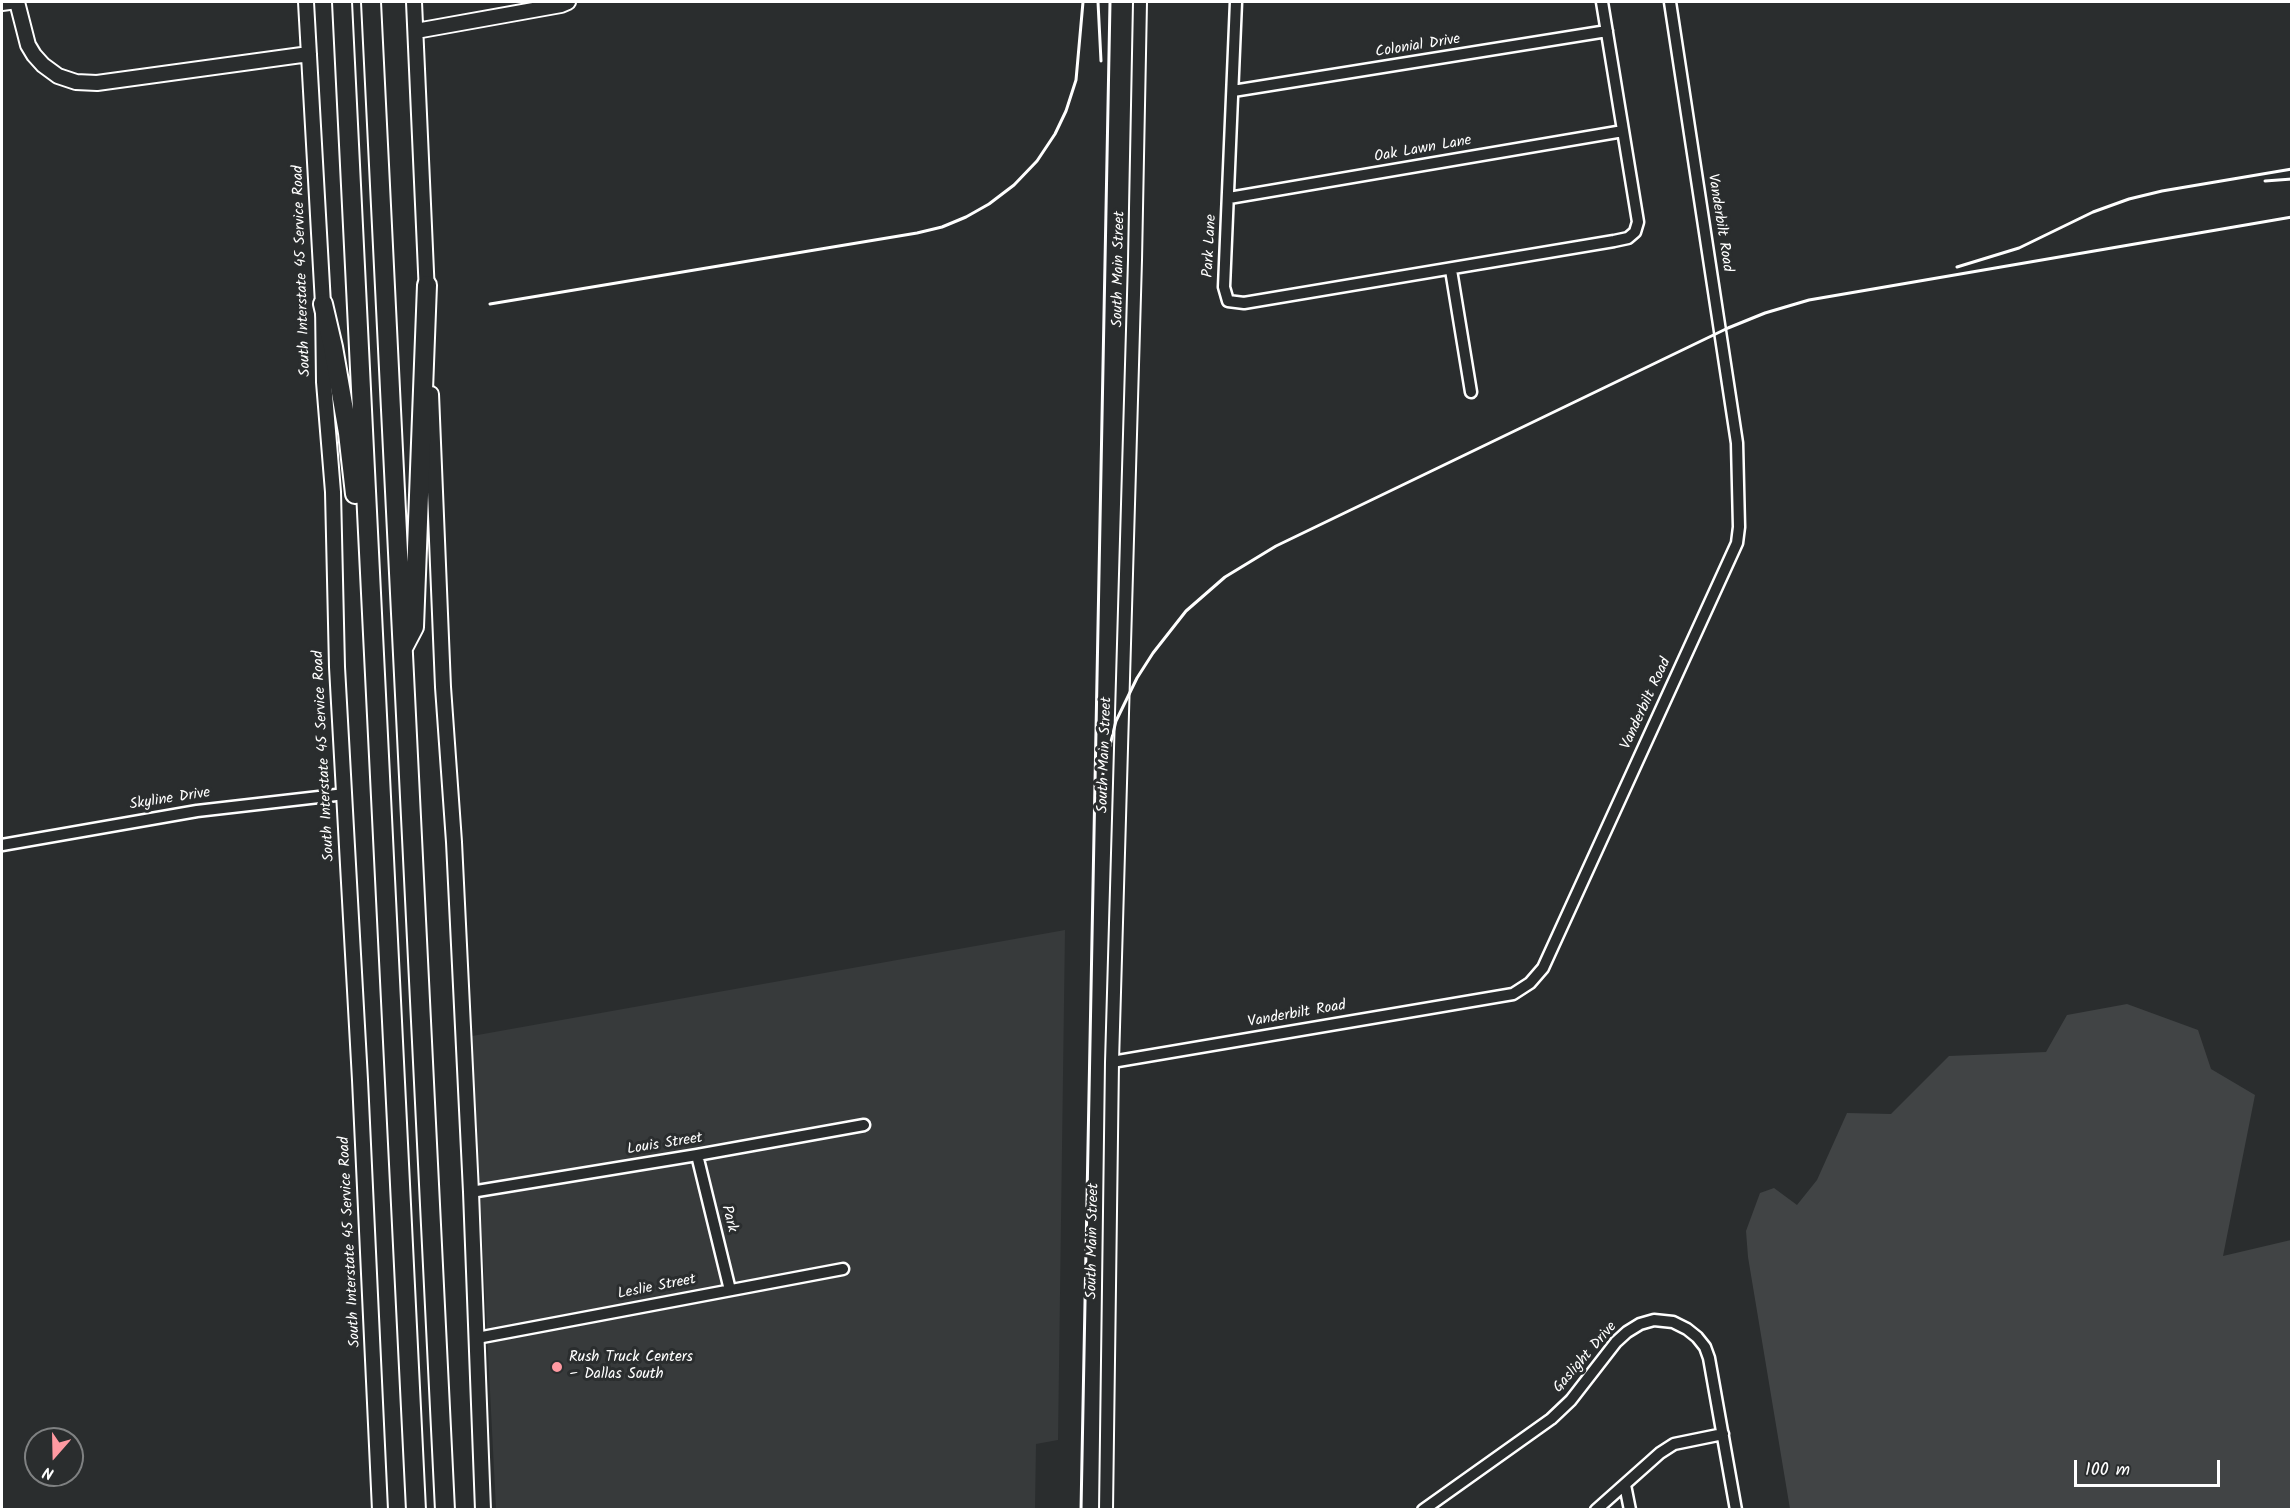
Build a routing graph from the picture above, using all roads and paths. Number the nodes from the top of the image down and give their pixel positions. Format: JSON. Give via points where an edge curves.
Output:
{"nodes":[{"id":1,"x":17,"y":2,"type":"edge"},
{"id":2,"x":22,"y":2,"type":"edge"},
{"id":3,"x":306,"y":2,"type":"edge"},
{"id":4,"x":342,"y":2,"type":"edge"},
{"id":5,"x":371,"y":2,"type":"edge"},
{"id":6,"x":414,"y":2,"type":"edge"},
{"id":7,"x":568,"y":2,"type":"edge"},
{"id":8,"x":1140,"y":2,"type":"edge"},
{"id":9,"x":1236,"y":2,"type":"edge"},
{"id":10,"x":1602,"y":2,"type":"edge"},
{"id":11,"x":1670,"y":2,"type":"edge"},
{"id":12,"x":2,"y":4,"type":"edge"},
{"id":13,"x":416,"y":31,"type":"junction"},
{"id":14,"x":1607,"y":31,"type":"junction"},
{"id":15,"x":309,"y":54,"type":"junction"},
{"id":16,"x":1233,"y":91,"type":"junction"},
{"id":17,"x":1623,"y":131,"type":"junction"},
{"id":18,"x":1229,"y":198,"type":"junction"},
{"id":19,"x":1451,"y":270,"type":"junction"},
{"id":20,"x":427,"y":285,"type":"junction"},
{"id":21,"x":323,"y":304,"type":"junction"},
{"id":22,"x":1471,"y":392,"type":"dead end"},
{"id":23,"x":370,"y":584,"type":"junction"},
{"id":24,"x":403,"y":648,"type":"junction"},
{"id":25,"x":345,"y":794,"type":"junction"},
{"id":26,"x":2,"y":845,"type":"edge"},
{"id":27,"x":1112,"y":1062,"type":"junction"},
{"id":28,"x":864,"y":1125,"type":"dead end"},
{"id":29,"x":697,"y":1155,"type":"junction"},
{"id":30,"x":471,"y":1192,"type":"junction"},
{"id":31,"x":843,"y":1269,"type":"dead end"},
{"id":32,"x":730,"y":1290,"type":"junction"},
{"id":33,"x":477,"y":1338,"type":"junction"},
{"id":34,"x":1723,"y":1434,"type":"junction"},
{"id":35,"x":1625,"y":1485,"type":"junction"},
{"id":36,"x":380,"y":1509,"type":"edge"},
{"id":37,"x":416,"y":1509,"type":"edge"},
{"id":38,"x":445,"y":1509,"type":"edge"},
{"id":39,"x":483,"y":1509,"type":"edge"},
{"id":40,"x":1106,"y":1509,"type":"edge"},
{"id":41,"x":1423,"y":1509,"type":"edge"},
{"id":42,"x":1596,"y":1509,"type":"edge"},
{"id":43,"x":1630,"y":1509,"type":"edge"},
{"id":44,"x":1736,"y":1509,"type":"edge"}],
"edges":[{"from":1,"to":2,"type":"main road"},
{"from":1,"to":12,"type":"street"},
{"from":1,"to":15,"type":"main road","via":[[34,55],[58,76],[76,82]]},
{"from":3,"to":15,"type":"main road","name":"South Interstate 45 Service Road"},
{"from":4,"to":23,"type":"highway"},
{"from":5,"to":24,"type":"highway"},
{"from":6,"to":13,"type":"main road"},
{"from":7,"to":13,"type":"main road"},
{"from":8,"to":27,"type":"street","name":"South Main Street"},
{"from":9,"to":16,"type":"street","name":"Park Lane"},
{"from":10,"to":14,"type":"street","name":"Park Lane"},
{"from":11,"to":27,"type":"street","name":"Vanderbilt Road","via":[[1737,443],[1737,543],[1543,968],[1513,994]]},
{"from":13,"to":20,"type":"main road"},
{"from":14,"to":16,"type":"street","name":"Colonial Drive"},
{"from":14,"to":17,"type":"street","name":"Park Lane"},
{"from":15,"to":21,"type":"main road","name":"South Interstate 45 Service Road"},
{"from":16,"to":18,"type":"street","name":"Park Lane"},
{"from":17,"to":18,"type":"street","name":"Oak Lawn Lane"},
{"from":17,"to":19,"type":"street","name":"Park Lane","via":[[1638,222],[1628,238]]},
{"from":18,"to":19,"type":"street","name":"Park Lane","via":[[1224,287],[1228,301],[1234,303]]},
{"from":19,"to":22,"type":"street"},
{"from":20,"to":24,"type":"highway","via":[[414,627]]},
{"from":20,"to":30,"type":"main road","via":[[441,651]]},
{"from":21,"to":23,"type":"highway","via":[[348,433]]},
{"from":21,"to":25,"type":"main road","name":"South Interstate 45 Service Road"},
{"from":23,"to":37,"type":"highway"},
{"from":24,"to":38,"type":"highway"},
{"from":25,"to":26,"type":"street","name":"Skyline Drive","via":[[197,811]]},
{"from":25,"to":36,"type":"main road","name":"South Interstate 45 Service Road"},
{"from":27,"to":40,"type":"street","name":"South Main Street"},
{"from":28,"to":29,"type":"street","name":"Louis Street"},
{"from":29,"to":30,"type":"street","name":"Louis Street"},
{"from":29,"to":32,"type":"street","name":"Park"},
{"from":30,"to":33,"type":"main road"},
{"from":31,"to":32,"type":"street","name":"Leslie Street"},
{"from":32,"to":33,"type":"street","name":"Leslie Street"},
{"from":33,"to":39,"type":"main road"},
{"from":34,"to":35,"type":"street","via":[[1674,1444]]},
{"from":34,"to":41,"type":"street","name":"Gaslight Drive","via":[[1705,1347],[1687,1329],[1673,1322],[1654,1320],[1640,1324],[1616,1342],[1571,1400],[1551,1419]]},
{"from":34,"to":44,"type":"street","name":"Gaslight Drive"},
{"from":35,"to":42,"type":"street"},
{"from":35,"to":43,"type":"street"}]}
